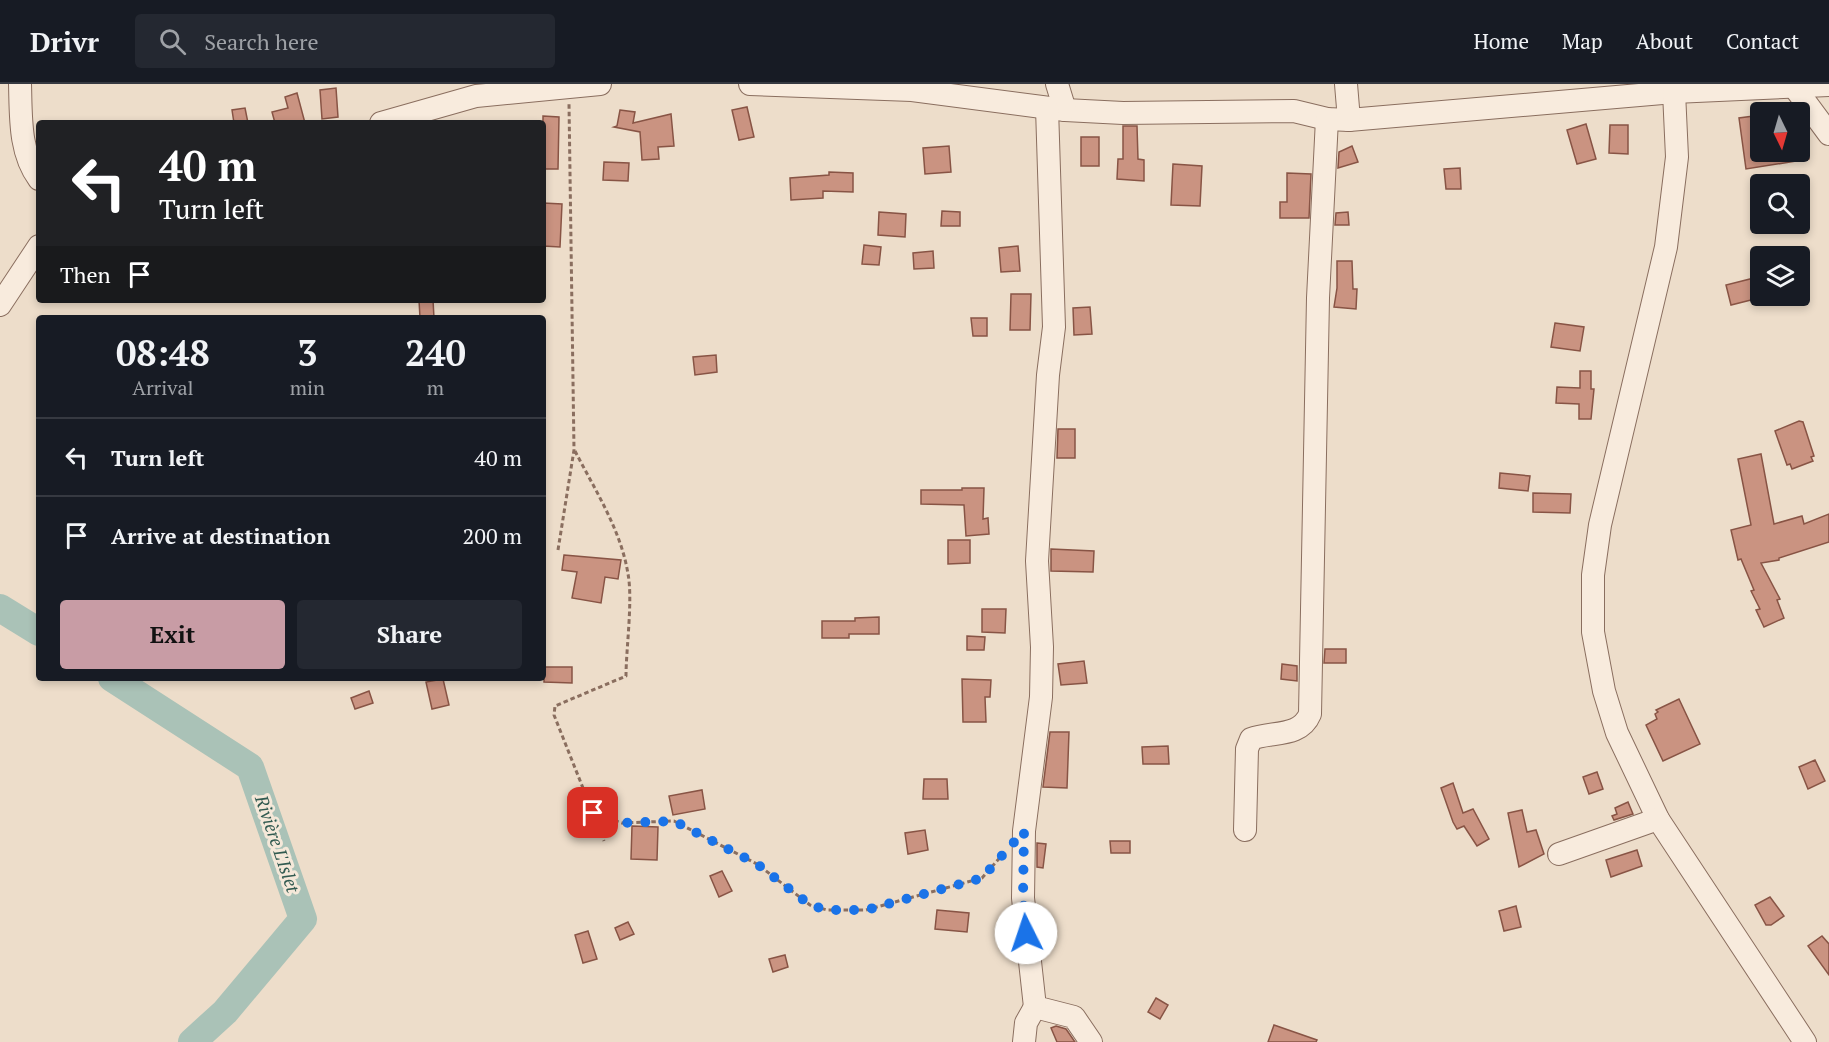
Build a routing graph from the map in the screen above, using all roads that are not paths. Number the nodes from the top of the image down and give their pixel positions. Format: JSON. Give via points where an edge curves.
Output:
{"nodes":[{"id":1,"x":20,"y":84,"type":"edge"},
{"id":2,"x":600,"y":84,"type":"edge"},
{"id":3,"x":750,"y":84,"type":"edge"},
{"id":4,"x":1057,"y":84,"type":"edge"},
{"id":5,"x":1346,"y":84,"type":"edge"},
{"id":6,"x":1829,"y":85,"type":"edge"},
{"id":7,"x":1796,"y":88,"type":"junction"},
{"id":8,"x":1687,"y":89,"type":"edge"},
{"id":9,"x":1056,"y":109,"type":"junction"},
{"id":10,"x":1338,"y":119,"type":"junction"},
{"id":11,"x":392,"y":120,"type":"edge"},
{"id":12,"x":1829,"y":134,"type":"edge"},
{"id":13,"x":36,"y":175,"type":"edge"},
{"id":14,"x":36,"y":251,"type":"edge"},
{"id":15,"x":0,"y":305,"type":"edge"},
{"id":16,"x":1658,"y":819,"type":"junction"},
{"id":17,"x":1245,"y":830,"type":"dead end"},
{"id":18,"x":1560,"y":854,"type":"dead end"},
{"id":19,"x":1035,"y":1007,"type":"junction"},
{"id":20,"x":1024,"y":1042,"type":"edge"},
{"id":21,"x":1091,"y":1042,"type":"edge"},
{"id":22,"x":1805,"y":1042,"type":"edge"}],
"edges":[{"from":1,"to":13,"type":"street","via":[[24,148]]},
{"from":2,"to":11,"type":"street","via":[[476,96]]},
{"from":3,"to":9,"type":"street","via":[[912,90]]},
{"from":4,"to":9,"type":"street"},
{"from":5,"to":10,"type":"street"},
{"from":6,"to":7,"type":"street"},
{"from":7,"to":8,"type":"street"},
{"from":7,"to":12,"type":"street"},
{"from":8,"to":10,"type":"street"},
{"from":8,"to":16,"type":"street","via":[[1666,247],[1600,525],[1593,575],[1593,632],[1604,691],[1629,764]]},
{"from":9,"to":10,"type":"street","via":[[1294,111]]},
{"from":9,"to":19,"type":"street","via":[[1054,327],[1037,561],[1041,697],[1024,831],[1023,898]]},
{"from":10,"to":17,"type":"street","via":[[1318,298],[1310,714],[1306,723],[1295,730],[1251,739],[1246,748]]},
{"from":14,"to":15,"type":"street"},
{"from":16,"to":18,"type":"street"},
{"from":16,"to":22,"type":"street"},
{"from":19,"to":20,"type":"street","via":[[1026,1023]]},
{"from":19,"to":21,"type":"street","via":[[1074,1017]]}]}
